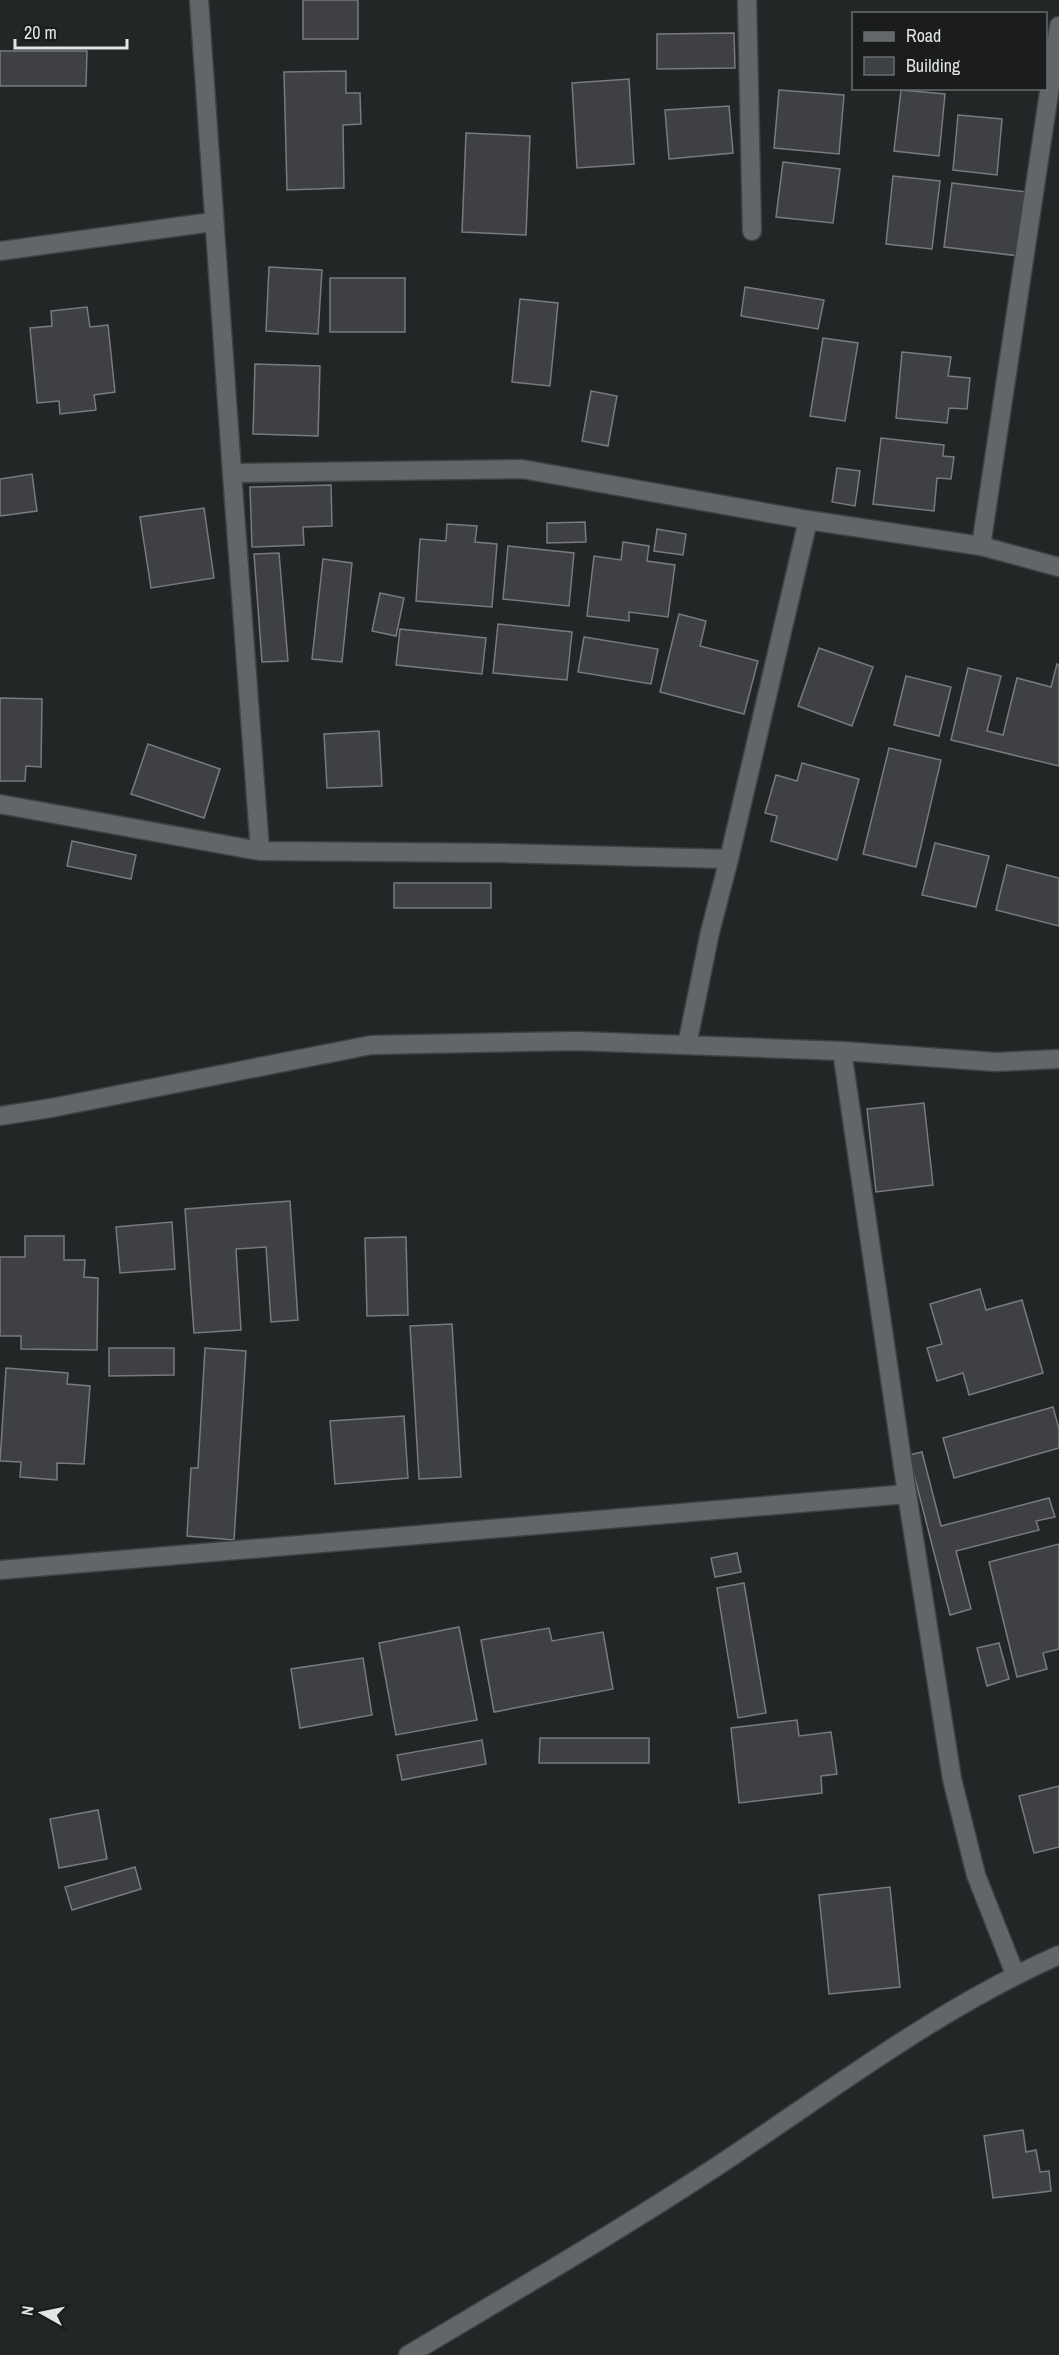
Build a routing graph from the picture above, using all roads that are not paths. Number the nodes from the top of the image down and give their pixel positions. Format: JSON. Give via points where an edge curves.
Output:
{"nodes":[{"id":1,"x":199,"y":0,"type":"edge"},
{"id":2,"x":747,"y":0,"type":"edge"},
{"id":3,"x":1059,"y":26,"type":"edge"},
{"id":4,"x":212,"y":222,"type":"junction"},
{"id":5,"x":752,"y":231,"type":"dead end"},
{"id":6,"x":0,"y":251,"type":"edge"},
{"id":7,"x":232,"y":473,"type":"junction"},
{"id":8,"x":808,"y":520,"type":"junction"},
{"id":9,"x":981,"y":546,"type":"junction"},
{"id":10,"x":1059,"y":567,"type":"edge"},
{"id":11,"x":0,"y":804,"type":"edge"},
{"id":12,"x":260,"y":851,"type":"junction"},
{"id":13,"x":729,"y":859,"type":"junction"},
{"id":14,"x":687,"y":1045,"type":"junction"},
{"id":15,"x":842,"y":1051,"type":"junction"},
{"id":16,"x":1059,"y":1059,"type":"edge"},
{"id":17,"x":0,"y":1116,"type":"edge"},
{"id":18,"x":907,"y":1494,"type":"junction"},
{"id":19,"x":0,"y":1570,"type":"edge"},
{"id":20,"x":1059,"y":1955,"type":"edge"},
{"id":21,"x":1016,"y":1974,"type":"junction"},
{"id":22,"x":408,"y":2355,"type":"edge"}],
"edges":[{"from":1,"to":4,"type":"street"},
{"from":2,"to":5,"type":"street"},
{"from":3,"to":9,"type":"street"},
{"from":4,"to":6,"type":"street"},
{"from":4,"to":7,"type":"street"},
{"from":7,"to":8,"type":"street","via":[[522,469]]},
{"from":7,"to":12,"type":"street"},
{"from":8,"to":9,"type":"street"},
{"from":8,"to":13,"type":"street"},
{"from":9,"to":10,"type":"street"},
{"from":11,"to":12,"type":"street"},
{"from":12,"to":13,"type":"street"},
{"from":13,"to":14,"type":"street"},
{"from":14,"to":15,"type":"street"},
{"from":14,"to":17,"type":"street","via":[[577,1041],[371,1045]]},
{"from":15,"to":16,"type":"street","via":[[996,1062]]},
{"from":15,"to":18,"type":"street"},
{"from":18,"to":19,"type":"street"},
{"from":18,"to":21,"type":"street","via":[[952,1779],[976,1875]]},
{"from":20,"to":21,"type":"street"},
{"from":21,"to":22,"type":"street","via":[[958,2006],[660,2204]]}]}
